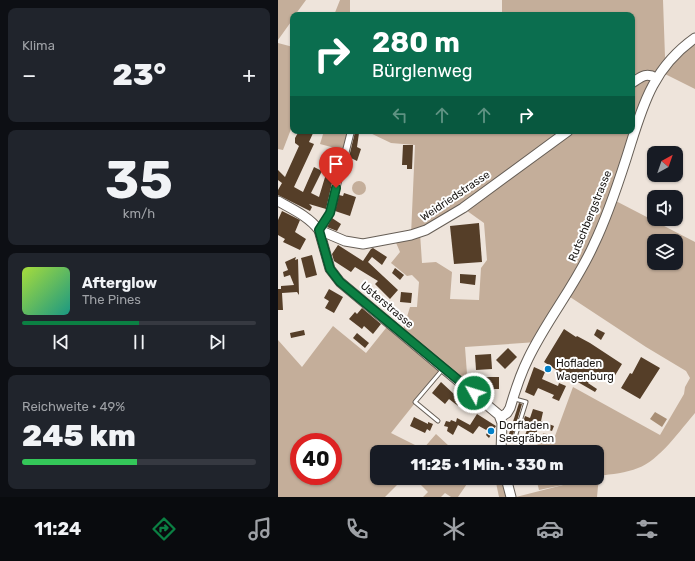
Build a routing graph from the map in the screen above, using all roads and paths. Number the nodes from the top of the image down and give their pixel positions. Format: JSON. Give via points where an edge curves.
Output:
{"nodes":[{"id":1,"x":695,"y":38,"type":"edge"},
{"id":2,"x":656,"y":78,"type":"junction"},
{"id":3,"x":635,"y":81,"type":"edge"},
{"id":4,"x":635,"y":130,"type":"edge"},
{"id":5,"x":350,"y":134,"type":"edge"},
{"id":6,"x":564,"y":134,"type":"edge"},
{"id":7,"x":634,"y":134,"type":"edge"},
{"id":8,"x":278,"y":201,"type":"edge"},
{"id":9,"x":319,"y":230,"type":"junction"},
{"id":10,"x":444,"y":368,"type":"junction"},
{"id":11,"x":513,"y":398,"type":"junction"},
{"id":12,"x":501,"y":417,"type":"junction"},
{"id":13,"x":438,"y":422,"type":"dead end"},
{"id":14,"x":516,"y":434,"type":"dead end"},
{"id":15,"x":501,"y":445,"type":"edge"},
{"id":16,"x":508,"y":485,"type":"edge"},
{"id":17,"x":511,"y":497,"type":"edge"}],
"edges":[{"from":1,"to":2,"type":"street","name":"Rutschbergstrasse","via":[[678,52]]},
{"from":2,"to":3,"type":"street","via":[[644,75]]},
{"from":2,"to":4,"type":"street","name":"Rutschbergstrasse"},
{"from":5,"to":9,"type":"street","via":[[330,213]]},
{"from":6,"to":9,"type":"street","name":"Weidriedstrasse","via":[[463,208],[426,230],[363,244],[345,241]]},
{"from":7,"to":11,"type":"street","name":"Rutschbergstrasse","via":[[595,243],[528,359]]},
{"from":8,"to":9,"type":"street","via":[[303,215]]},
{"from":9,"to":10,"type":"street","name":"Usterstrasse","via":[[327,262],[335,276]]},
{"from":10,"to":12,"type":"street","name":"Usterstrasse"},
{"from":10,"to":13,"type":"lane","via":[[415,402]]},
{"from":11,"to":12,"type":"street","name":"Rutschbergstrasse","via":[[508,410]]},
{"from":11,"to":14,"type":"lane","via":[[526,402]]},
{"from":12,"to":15,"type":"street"},
{"from":16,"to":17,"type":"street"}]}
